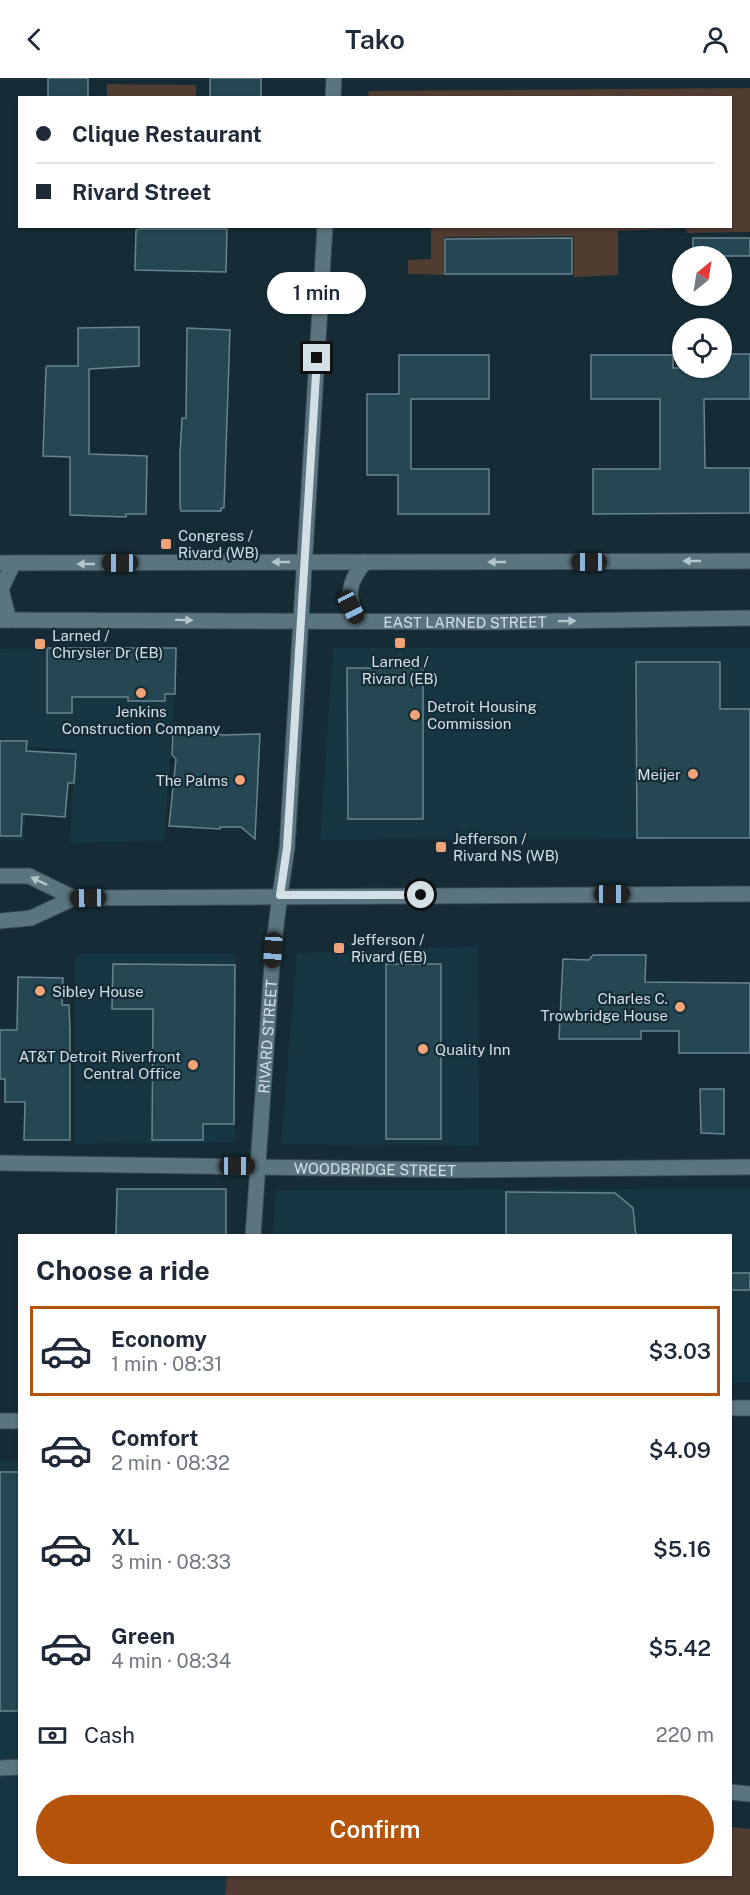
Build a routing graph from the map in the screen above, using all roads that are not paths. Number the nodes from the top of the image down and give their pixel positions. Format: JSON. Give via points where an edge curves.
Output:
{"nodes":[{"id":1,"x":334,"y":78,"type":"edge"},
{"id":2,"x":333,"y":96,"type":"edge"},
{"id":3,"x":325,"y":228,"type":"edge"},
{"id":4,"x":750,"y":561,"type":"edge"},
{"id":5,"x":364,"y":562,"type":"junction"},
{"id":6,"x":7,"y":563,"type":"edge"},
{"id":7,"x":305,"y":563,"type":"junction"},
{"id":8,"x":750,"y":618,"type":"edge"},
{"id":9,"x":4,"y":620,"type":"edge"},
{"id":10,"x":301,"y":621,"type":"junction"},
{"id":11,"x":359,"y":621,"type":"junction"},
{"id":12,"x":0,"y":876,"type":"edge"},
{"id":13,"x":750,"y":894,"type":"edge"},
{"id":14,"x":280,"y":895,"type":"junction"},
{"id":15,"x":74,"y":898,"type":"junction"},
{"id":16,"x":0,"y":921,"type":"edge"},
{"id":17,"x":0,"y":1163,"type":"edge"},
{"id":18,"x":257,"y":1166,"type":"junction"},
{"id":19,"x":750,"y":1167,"type":"edge"},
{"id":20,"x":252,"y":1234,"type":"edge"},
{"id":21,"x":732,"y":1408,"type":"edge"},
{"id":22,"x":750,"y":1408,"type":"edge"},
{"id":23,"x":0,"y":1421,"type":"edge"},
{"id":24,"x":18,"y":1421,"type":"edge"},
{"id":25,"x":18,"y":1767,"type":"edge"},
{"id":26,"x":0,"y":1768,"type":"edge"},
{"id":27,"x":732,"y":1792,"type":"edge"},
{"id":28,"x":750,"y":1794,"type":"edge"}],
"edges":[{"from":1,"to":2,"type":"street"},
{"from":3,"to":7,"type":"street","name":"RIVARD STREET"},
{"from":4,"to":5,"type":"street","one_way":true},
{"from":5,"to":7,"type":"street"},
{"from":5,"to":11,"type":"street","via":[[348,590]]},
{"from":7,"to":6,"type":"street","one_way":true},
{"from":6,"to":9,"type":"street","via":[[2,590]]},
{"from":7,"to":10,"type":"street","name":"RIVARD STREET"},
{"from":11,"to":8,"type":"street","name":"EAST LARNED STREET","one_way":true},
{"from":9,"to":10,"type":"street","name":"EAST LARNED STREET","one_way":true},
{"from":10,"to":11,"type":"street","name":"EAST LARNED STREET"},
{"from":10,"to":14,"type":"street","name":"RIVARD STREET","via":[[287,848]]},
{"from":15,"to":12,"type":"street","one_way":true,"via":[[29,876]]},
{"from":13,"to":14,"type":"street"},
{"from":14,"to":15,"type":"street"},
{"from":14,"to":18,"type":"street","name":"RIVARD STREET"},
{"from":15,"to":16,"type":"street","via":[[32,918]]},
{"from":17,"to":18,"type":"street","name":"WOODBRIDGE STREET"},
{"from":18,"to":19,"type":"street","name":"WOODBRIDGE STREET","via":[[457,1170]]},
{"from":18,"to":20,"type":"street","name":"RIVARD STREET"},
{"from":21,"to":22,"type":"street"},
{"from":23,"to":24,"type":"street"},
{"from":25,"to":26,"type":"street"},
{"from":27,"to":28,"type":"street"}]}
